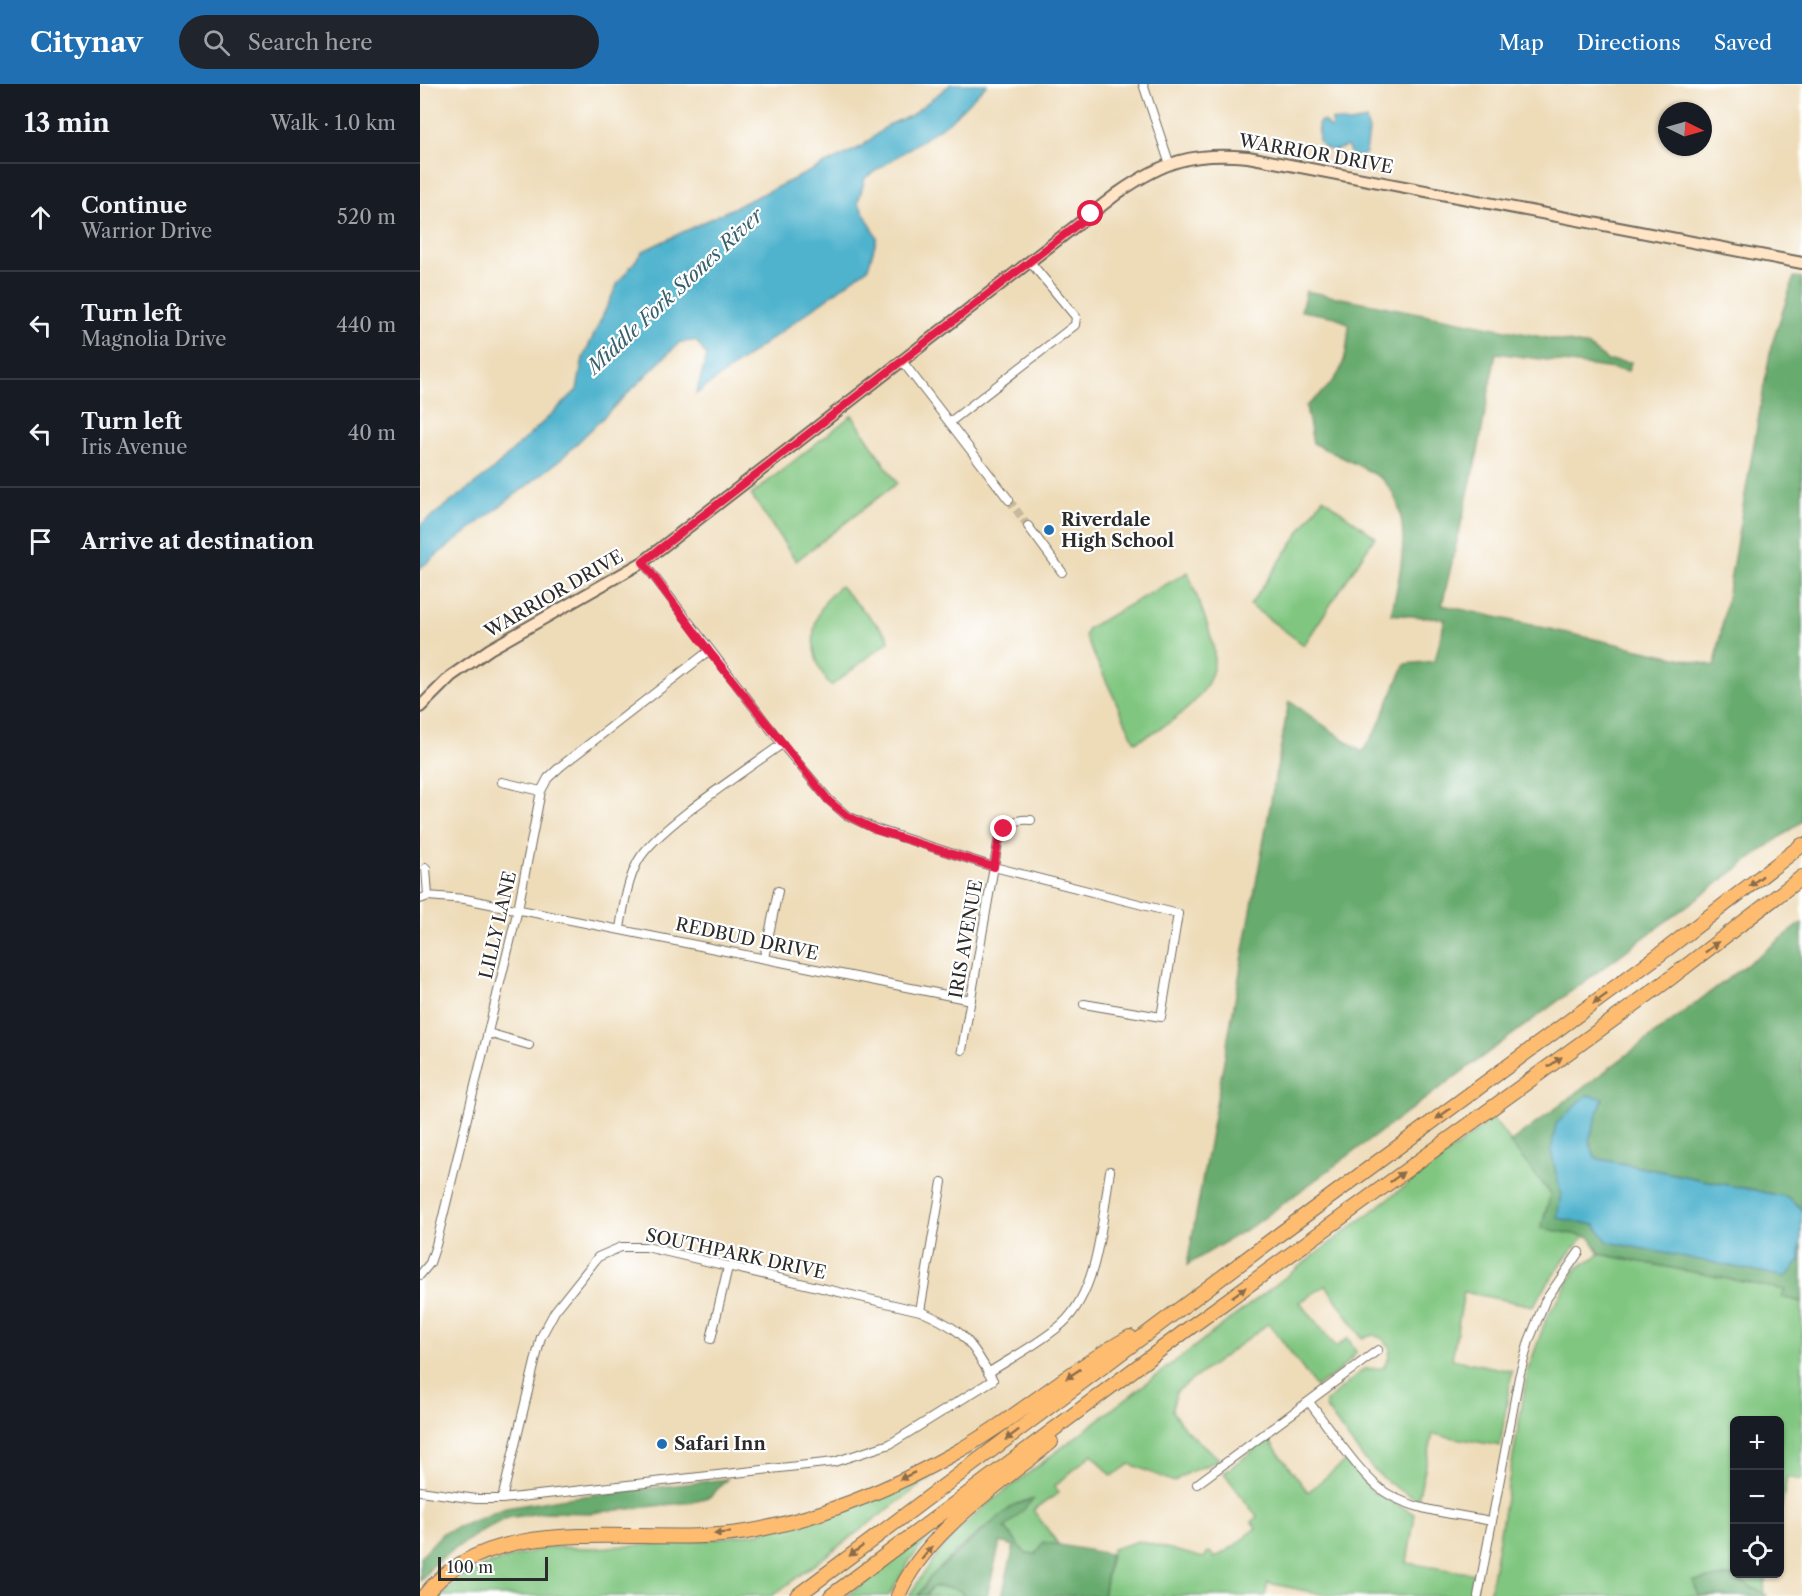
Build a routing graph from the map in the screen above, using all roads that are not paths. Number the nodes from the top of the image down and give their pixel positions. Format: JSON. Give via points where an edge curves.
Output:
{"nodes":[{"id":1,"x":1143,"y":84,"type":"edge"},
{"id":2,"x":1169,"y":162,"type":"junction"},
{"id":3,"x":1031,"y":263,"type":"junction"},
{"id":4,"x":1802,"y":263,"type":"edge"},
{"id":5,"x":902,"y":361,"type":"junction"},
{"id":6,"x":950,"y":422,"type":"junction"},
{"id":7,"x":1009,"y":500,"type":"tunnel mouth"},
{"id":8,"x":1028,"y":526,"type":"tunnel mouth"},
{"id":9,"x":643,"y":562,"type":"junction"},
{"id":10,"x":1062,"y":572,"type":"dead end"},
{"id":11,"x":709,"y":651,"type":"junction"},
{"id":12,"x":420,"y":707,"type":"edge"},
{"id":13,"x":782,"y":744,"type":"junction"},
{"id":14,"x":502,"y":782,"type":"dead end"},
{"id":15,"x":541,"y":791,"type":"junction"},
{"id":16,"x":1031,"y":820,"type":"dead end"},
{"id":17,"x":1802,"y":845,"type":"edge"},
{"id":18,"x":994,"y":867,"type":"junction"},
{"id":19,"x":426,"y":868,"type":"dead end"},
{"id":20,"x":1802,"y":877,"type":"edge"},
{"id":21,"x":778,"y":891,"type":"dead end"},
{"id":22,"x":424,"y":897,"type":"edge"},
{"id":23,"x":518,"y":909,"type":"junction"},
{"id":24,"x":620,"y":928,"type":"junction"},
{"id":25,"x":764,"y":958,"type":"junction"},
{"id":26,"x":970,"y":1000,"type":"junction"},
{"id":27,"x":1084,"y":1004,"type":"dead end"},
{"id":28,"x":488,"y":1033,"type":"junction"},
{"id":29,"x":529,"y":1045,"type":"dead end"},
{"id":30,"x":963,"y":1050,"type":"dead end"},
{"id":31,"x":1110,"y":1172,"type":"dead end"},
{"id":32,"x":942,"y":1182,"type":"dead end"},
{"id":33,"x":1579,"y":1252,"type":"dead end"},
{"id":34,"x":728,"y":1267,"type":"junction"},
{"id":35,"x":420,"y":1275,"type":"edge"},
{"id":36,"x":920,"y":1311,"type":"junction"},
{"id":37,"x":1177,"y":1311,"type":"junction"},
{"id":38,"x":1192,"y":1326,"type":"junction"},
{"id":39,"x":711,"y":1339,"type":"dead end"},
{"id":40,"x":1378,"y":1350,"type":"dead end"},
{"id":41,"x":991,"y":1377,"type":"junction"},
{"id":42,"x":1309,"y":1402,"type":"junction"},
{"id":43,"x":1197,"y":1484,"type":"dead end"},
{"id":44,"x":420,"y":1491,"type":"edge"},
{"id":45,"x":502,"y":1499,"type":"junction"},
{"id":46,"x":1491,"y":1521,"type":"junction"},
{"id":47,"x":424,"y":1596,"type":"edge"},
{"id":48,"x":797,"y":1596,"type":"edge"},
{"id":49,"x":831,"y":1596,"type":"edge"},
{"id":50,"x":898,"y":1596,"type":"edge"},
{"id":51,"x":1478,"y":1596,"type":"edge"}],
"edges":[{"from":1,"to":2,"type":"street"},
{"from":2,"to":3,"type":"street","name":"WARRIOR DRIVE","via":[[1118,193]]},
{"from":2,"to":4,"type":"street","name":"WARRIOR DRIVE","via":[[1217,154],[1248,157]]},
{"from":3,"to":5,"type":"street","name":"WARRIOR DRIVE"},
{"from":3,"to":6,"type":"street","via":[[1076,317],[1075,325]]},
{"from":5,"to":6,"type":"street"},
{"from":5,"to":9,"type":"street","name":"WARRIOR DRIVE"},
{"from":6,"to":7,"type":"street"},
{"from":8,"to":10,"type":"street"},
{"from":9,"to":11,"type":"street"},
{"from":9,"to":12,"type":"street","name":"WARRIOR DRIVE","via":[[490,649],[452,676]]},
{"from":11,"to":13,"type":"street"},
{"from":11,"to":15,"type":"street","name":"LILLY LANE","via":[[561,766]]},
{"from":13,"to":18,"type":"street","via":[[829,801],[846,815],[876,830]]},
{"from":13,"to":24,"type":"street","via":[[660,835],[639,859],[628,884]]},
{"from":14,"to":15,"type":"street"},
{"from":15,"to":23,"type":"street","name":"LILLY LANE"},
{"from":16,"to":18,"type":"street","name":"IRIS AVENUE","via":[[1018,820],[1004,829]]},
{"from":17,"to":37,"type":"highway","one_way":true},
{"from":18,"to":26,"type":"street","name":"IRIS AVENUE"},
{"from":18,"to":27,"type":"street","via":[[1178,914],[1161,1017]]},
{"from":19,"to":22,"type":"street"},
{"from":38,"to":20,"type":"highway","one_way":true,"via":[[1672,977]]},
{"from":21,"to":25,"type":"street"},
{"from":22,"to":23,"type":"street","name":"REDBUD DRIVE","via":[[465,898]]},
{"from":23,"to":24,"type":"street","name":"REDBUD DRIVE"},
{"from":23,"to":28,"type":"street","name":"LILLY LANE"},
{"from":24,"to":25,"type":"street","name":"REDBUD DRIVE"},
{"from":25,"to":26,"type":"street","name":"REDBUD DRIVE"},
{"from":26,"to":30,"type":"street","name":"IRIS AVENUE"},
{"from":28,"to":29,"type":"street"},
{"from":28,"to":35,"type":"street","name":"LILLY LANE","via":[[436,1245],[430,1263]]},
{"from":31,"to":41,"type":"street","via":[[1088,1287],[1062,1324]]},
{"from":32,"to":36,"type":"street"},
{"from":33,"to":46,"type":"street","via":[[1545,1301],[1529,1341]]},
{"from":34,"to":36,"type":"street","name":"SOUTHPARK DRIVE"},
{"from":34,"to":39,"type":"street"},
{"from":34,"to":45,"type":"street","name":"SOUTHPARK DRIVE","via":[[646,1247],[621,1247],[597,1257],[555,1311],[541,1337]]},
{"from":36,"to":41,"type":"street","name":"SOUTHPARK DRIVE","via":[[950,1324],[969,1339]]},
{"from":37,"to":47,"type":"highway","one_way":true,"via":[[1121,1342],[954,1454],[863,1498],[745,1532],[656,1538],[545,1537],[497,1546],[461,1564]]},
{"from":37,"to":48,"type":"highway","one_way":true},
{"from":38,"to":49,"type":"highway"},
{"from":50,"to":38,"type":"highway","one_way":true,"via":[[905,1579],[946,1529]]},
{"from":40,"to":42,"type":"street"},
{"from":41,"to":45,"type":"street","via":[[890,1444],[834,1462]]},
{"from":42,"to":43,"type":"street"},
{"from":42,"to":46,"type":"street","via":[[1386,1494],[1421,1508]]},
{"from":44,"to":45,"type":"street"},
{"from":46,"to":51,"type":"street"}]}
